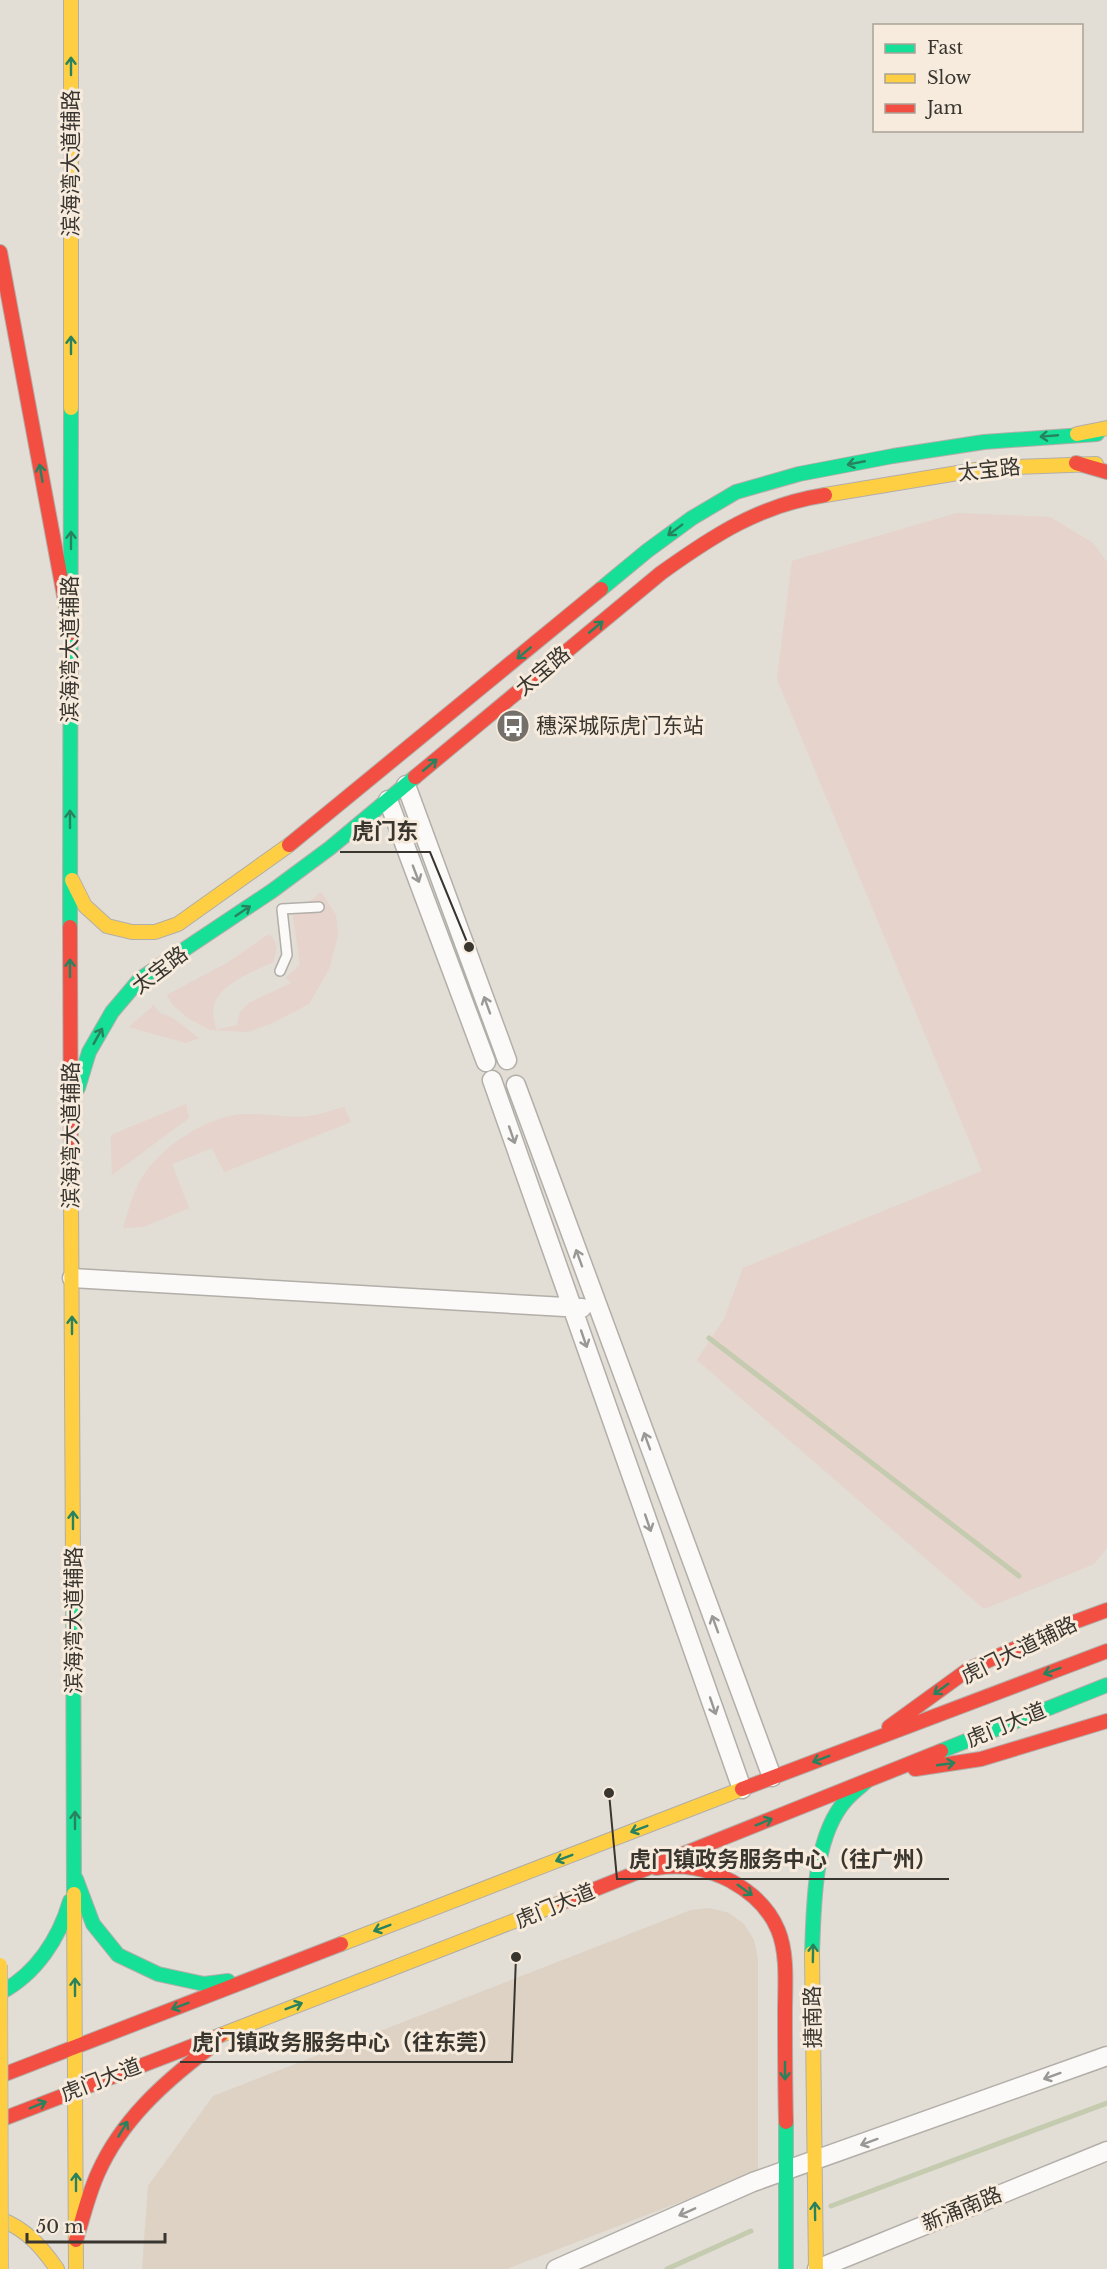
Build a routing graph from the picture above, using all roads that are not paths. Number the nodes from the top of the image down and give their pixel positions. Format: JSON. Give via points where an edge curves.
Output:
{"nodes":[{"id":1,"x":71,"y":0,"type":"edge"},
{"id":2,"x":0,"y":252,"type":"edge"},
{"id":3,"x":1107,"y":428,"type":"edge"},
{"id":4,"x":1077,"y":434,"type":"junction"},
{"id":5,"x":1107,"y":434,"type":"edge"},
{"id":6,"x":1076,"y":463,"type":"junction"},
{"id":7,"x":1107,"y":464,"type":"edge"},
{"id":8,"x":1107,"y":472,"type":"edge"},
{"id":9,"x":70,"y":633,"type":"junction"},
{"id":10,"x":406,"y":785,"type":"junction"},
{"id":11,"x":388,"y":800,"type":"junction"},
{"id":12,"x":70,"y":877,"type":"junction"},
{"id":13,"x":318,"y":907,"type":"dead end"},
{"id":14,"x":280,"y":971,"type":"dead end"},
{"id":15,"x":507,"y":1060,"type":"dead end"},
{"id":16,"x":486,"y":1062,"type":"dead end"},
{"id":17,"x":492,"y":1080,"type":"dead end"},
{"id":18,"x":516,"y":1085,"type":"dead end"},
{"id":19,"x":71,"y":1111,"type":"junction"},
{"id":20,"x":72,"y":1278,"type":"junction"},
{"id":21,"x":572,"y":1307,"type":"junction"},
{"id":22,"x":598,"y":1308,"type":"junction"},
{"id":23,"x":1107,"y":1610,"type":"edge"},
{"id":24,"x":1107,"y":1651,"type":"edge"},
{"id":25,"x":1107,"y":1685,"type":"edge"},
{"id":26,"x":1107,"y":1721,"type":"edge"},
{"id":27,"x":876,"y":1737,"type":"junction"},
{"id":28,"x":888,"y":1772,"type":"junction"},
{"id":29,"x":772,"y":1777,"type":"junction"},
{"id":30,"x":868,"y":1780,"type":"junction"},
{"id":31,"x":742,"y":1789,"type":"junction"},
{"id":32,"x":650,"y":1868,"type":"junction"},
{"id":33,"x":76,"y":1879,"type":"junction"},
{"id":34,"x":0,"y":1965,"type":"edge"},
{"id":35,"x":248,"y":1979,"type":"junction"},
{"id":36,"x":0,"y":1992,"type":"edge"},
{"id":37,"x":239,"y":2027,"type":"junction"},
{"id":38,"x":75,"y":2046,"type":"junction"},
{"id":39,"x":1107,"y":2056,"type":"edge"},
{"id":40,"x":0,"y":2076,"type":"edge"},
{"id":41,"x":75,"y":2090,"type":"junction"},
{"id":42,"x":0,"y":2120,"type":"edge"},
{"id":43,"x":1107,"y":2151,"type":"edge"},
{"id":44,"x":815,"y":2161,"type":"junction"},
{"id":45,"x":786,"y":2171,"type":"junction"},
{"id":46,"x":0,"y":2219,"type":"edge"},
{"id":47,"x":76,"y":2240,"type":"junction"},
{"id":48,"x":1,"y":2269,"type":"edge"},
{"id":49,"x":57,"y":2269,"type":"edge"},
{"id":50,"x":76,"y":2269,"type":"edge"},
{"id":51,"x":556,"y":2269,"type":"edge"},
{"id":52,"x":786,"y":2269,"type":"edge"},
{"id":53,"x":817,"y":2269,"type":"edge"}],
"edges":[{"from":9,"to":1,"type":"main road","name":"滨海湾大道辅路","one_way":true},
{"from":9,"to":2,"type":"main road","one_way":true},
{"from":3,"to":4,"type":"main road"},
{"from":4,"to":5,"type":"main road","name":"太宝路"},
{"from":4,"to":12,"type":"main road","name":"太宝路","one_way":true,"via":[[984,442],[892,456],[799,474],[736,492],[647,551],[316,824],[178,924],[155,932],[107,926],[85,906]]},
{"from":6,"to":7,"type":"main road","name":"太宝路"},
{"from":6,"to":8,"type":"main road"},
{"from":10,"to":6,"type":"main road","name":"太宝路","one_way":true,"via":[[661,573],[746,518],[805,498],[898,482],[988,468]]},
{"from":12,"to":9,"type":"main road","name":"滨海湾大道辅路","one_way":true},
{"from":10,"to":11,"type":"main road","name":"太宝路"},
{"from":15,"to":10,"type":"street","one_way":true},
{"from":11,"to":16,"type":"street","one_way":true},
{"from":19,"to":11,"type":"main road","name":"太宝路","one_way":true,"via":[[89,1052],[112,1012],[140,979],[272,891]]},
{"from":19,"to":12,"type":"main road","name":"滨海湾大道辅路","one_way":true},
{"from":13,"to":14,"type":"lane","via":[[282,909],[287,955]]},
{"from":17,"to":21,"type":"street","one_way":true},
{"from":22,"to":18,"type":"street","one_way":true},
{"from":19,"to":20,"type":"main road","name":"滨海湾大道辅路"},
{"from":20,"to":21,"type":"street"},
{"from":33,"to":20,"type":"main road","name":"滨海湾大道辅路","one_way":true},
{"from":21,"to":22,"type":"street"},
{"from":21,"to":31,"type":"street","one_way":true},
{"from":29,"to":22,"type":"street","one_way":true},
{"from":23,"to":27,"type":"main road","name":"虎门大道辅路","one_way":true,"via":[[969,1669]]},
{"from":24,"to":27,"type":"main road","name":"虎门大道","one_way":true},
{"from":25,"to":28,"type":"main road","name":"虎门大道"},
{"from":28,"to":26,"type":"main road","one_way":true,"via":[[981,1759]]},
{"from":27,"to":29,"type":"main road","name":"虎门大道","one_way":true},
{"from":28,"to":30,"type":"main road","name":"虎门大道"},
{"from":29,"to":31,"type":"main road","name":"虎门大道"},
{"from":32,"to":30,"type":"main road","name":"虎门大道","one_way":true},
{"from":44,"to":30,"type":"main road","name":"捷南路","one_way":true,"via":[[812,1971],[818,1864],[831,1826],[845,1801]]},
{"from":31,"to":35,"type":"main road","name":"虎门大道","one_way":true},
{"from":37,"to":32,"type":"main road","name":"虎门大道","one_way":true},
{"from":32,"to":45,"type":"main road","name":"捷南路","one_way":true,"via":[[679,1865],[707,1871],[739,1885],[764,1905],[778,1930],[785,1971]]},
{"from":33,"to":35,"type":"main road","via":[[93,1924],[118,1955],[158,1974],[204,1984]]},
{"from":33,"to":36,"type":"main road","via":[[66,1917],[53,1942],[31,1971]]},
{"from":38,"to":33,"type":"main road","name":"滨海湾大道辅路","one_way":true},
{"from":34,"to":48,"type":"main road","bridge":true},
{"from":35,"to":38,"type":"main road","name":"虎门大道","one_way":true},
{"from":37,"to":41,"type":"main road","name":"虎门大道"},
{"from":47,"to":37,"type":"main road","one_way":true,"via":[[100,2168],[127,2121],[178,2071]]},
{"from":38,"to":40,"type":"main road","name":"虎门大道"},
{"from":38,"to":41,"type":"main road","name":"滨海湾大道辅路"},
{"from":39,"to":44,"type":"street","one_way":true},
{"from":42,"to":41,"type":"main road","name":"虎门大道","one_way":true},
{"from":47,"to":41,"type":"main road","name":"滨海湾大道辅路","one_way":true},
{"from":43,"to":53,"type":"street","name":"新涌南路"},
{"from":44,"to":45,"type":"street"},
{"from":53,"to":44,"type":"main road","name":"捷南路","one_way":true},
{"from":45,"to":51,"type":"street","one_way":true},
{"from":45,"to":52,"type":"main road","name":"捷南路"},
{"from":46,"to":49,"type":"main road","via":[[41,2244]]},
{"from":47,"to":50,"type":"main road","name":"滨海湾大道辅路"}]}
